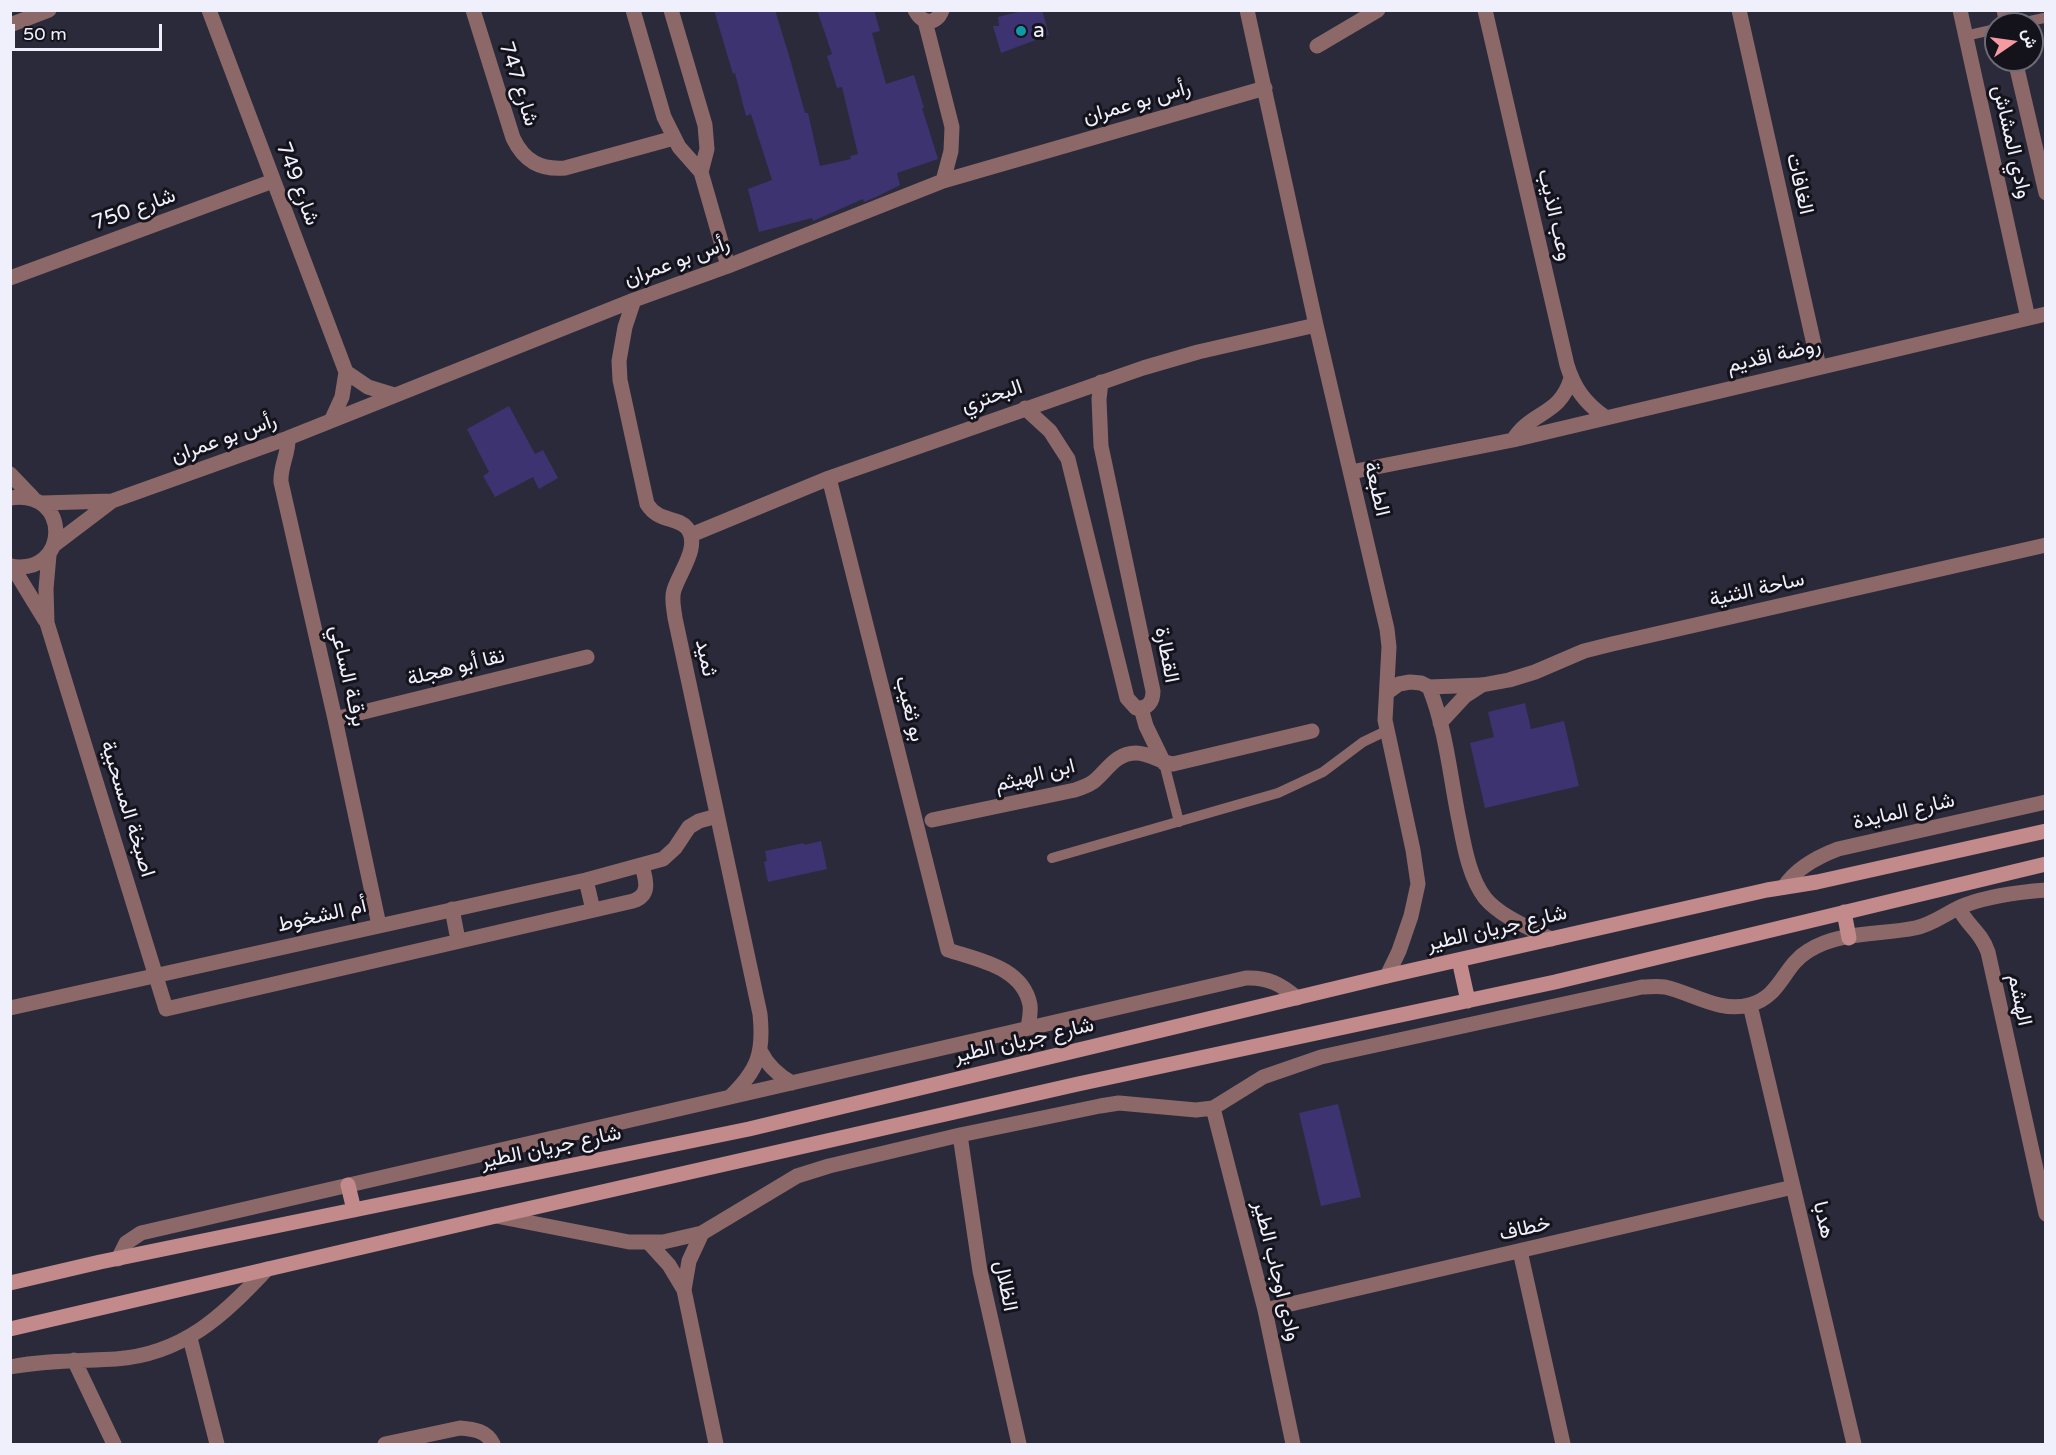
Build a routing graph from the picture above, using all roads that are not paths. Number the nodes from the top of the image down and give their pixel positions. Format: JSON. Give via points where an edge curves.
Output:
{"nodes":[{"id":1,"x":49,"y":10,"type":"edge"},
{"id":2,"x":208,"y":10,"type":"edge"},
{"id":3,"x":473,"y":10,"type":"edge"},
{"id":4,"x":633,"y":10,"type":"edge"},
{"id":5,"x":671,"y":10,"type":"edge"},
{"id":6,"x":942,"y":10,"type":"edge"},
{"id":7,"x":1247,"y":10,"type":"edge"},
{"id":8,"x":1378,"y":10,"type":"edge"},
{"id":9,"x":1485,"y":10,"type":"edge"},
{"id":10,"x":1739,"y":10,"type":"edge"},
{"id":11,"x":1959,"y":10,"type":"edge"},
{"id":12,"x":920,"y":16,"type":"edge"},
{"id":13,"x":10,"y":25,"type":"edge"},
{"id":14,"x":1984,"y":32,"type":"edge"},
{"id":15,"x":1965,"y":36,"type":"junction"},
{"id":16,"x":1317,"y":46,"type":"dead end"},
{"id":17,"x":2018,"y":72,"type":"edge"},
{"id":18,"x":1265,"y":88,"type":"junction"},
{"id":19,"x":674,"y":138,"type":"junction"},
{"id":20,"x":700,"y":172,"type":"junction"},
{"id":21,"x":273,"y":181,"type":"junction"},
{"id":22,"x":943,"y":182,"type":"junction"},
{"id":23,"x":2046,"y":194,"type":"edge"},
{"id":24,"x":728,"y":266,"type":"junction"},
{"id":25,"x":10,"y":278,"type":"edge"},
{"id":26,"x":634,"y":300,"type":"junction"},
{"id":27,"x":2046,"y":314,"type":"edge"},
{"id":28,"x":2028,"y":318,"type":"junction"},
{"id":29,"x":1316,"y":325,"type":"junction"},
{"id":30,"x":1819,"y":367,"type":"junction"},
{"id":31,"x":346,"y":372,"type":"junction"},
{"id":32,"x":1571,"y":378,"type":"junction"},
{"id":33,"x":1101,"y":382,"type":"junction"},
{"id":34,"x":394,"y":395,"type":"junction"},
{"id":35,"x":1025,"y":408,"type":"junction"},
{"id":36,"x":1605,"y":417,"type":"junction"},
{"id":37,"x":331,"y":421,"type":"junction"},
{"id":38,"x":288,"y":438,"type":"junction"},
{"id":39,"x":1513,"y":440,"type":"junction"},
{"id":40,"x":1350,"y":472,"type":"junction"},
{"id":41,"x":10,"y":474,"type":"edge"},
{"id":42,"x":829,"y":478,"type":"junction"},
{"id":43,"x":10,"y":498,"type":"edge"},
{"id":44,"x":37,"y":501,"type":"junction"},
{"id":45,"x":112,"y":501,"type":"junction"},
{"id":46,"x":691,"y":535,"type":"junction"},
{"id":47,"x":2046,"y":545,"type":"edge"},
{"id":48,"x":52,"y":550,"type":"junction"},
{"id":49,"x":11,"y":566,"type":"edge"},
{"id":50,"x":47,"y":623,"type":"junction"},
{"id":51,"x":587,"y":657,"type":"dead end"},
{"id":52,"x":1482,"y":685,"type":"junction"},
{"id":53,"x":1429,"y":687,"type":"junction"},
{"id":54,"x":1388,"y":692,"type":"junction"},
{"id":55,"x":1141,"y":708,"type":"junction"},
{"id":56,"x":335,"y":719,"type":"junction"},
{"id":57,"x":1440,"y":723,"type":"junction"},
{"id":58,"x":1388,"y":730,"type":"junction"},
{"id":59,"x":1312,"y":731,"type":"dead end"},
{"id":60,"x":1164,"y":763,"type":"junction"},
{"id":61,"x":2046,"y":802,"type":"edge"},
{"id":62,"x":717,"y":816,"type":"junction"},
{"id":63,"x":932,"y":820,"type":"dead end"},
{"id":64,"x":1179,"y":822,"type":"junction"},
{"id":65,"x":2046,"y":831,"type":"edge"},
{"id":66,"x":1052,"y":858,"type":"dead end"},
{"id":67,"x":2046,"y":864,"type":"edge"},
{"id":68,"x":642,"y":866,"type":"junction"},
{"id":69,"x":586,"y":880,"type":"junction"},
{"id":70,"x":1784,"y":887,"type":"junction"},
{"id":71,"x":2046,"y":890,"type":"edge"},
{"id":72,"x":1959,"y":908,"type":"junction"},
{"id":73,"x":452,"y":909,"type":"junction"},
{"id":74,"x":593,"y":910,"type":"junction"},
{"id":75,"x":1844,"y":912,"type":"junction"},
{"id":76,"x":379,"y":925,"type":"junction"},
{"id":77,"x":1849,"y":938,"type":"junction"},
{"id":78,"x":1551,"y":939,"type":"junction"},
{"id":79,"x":458,"y":940,"type":"junction"},
{"id":80,"x":1460,"y":960,"type":"junction"},
{"id":81,"x":156,"y":976,"type":"junction"},
{"id":82,"x":1387,"y":976,"type":"junction"},
{"id":83,"x":1297,"y":998,"type":"junction"},
{"id":84,"x":1468,"y":1000,"type":"junction"},
{"id":85,"x":1750,"y":1005,"type":"junction"},
{"id":86,"x":10,"y":1008,"type":"edge"},
{"id":87,"x":1028,"y":1028,"type":"junction"},
{"id":88,"x":761,"y":1052,"type":"junction"},
{"id":89,"x":792,"y":1083,"type":"junction"},
{"id":90,"x":729,"y":1097,"type":"junction"},
{"id":91,"x":1213,"y":1108,"type":"junction"},
{"id":92,"x":960,"y":1135,"type":"junction"},
{"id":93,"x":348,"y":1185,"type":"junction"},
{"id":94,"x":1793,"y":1187,"type":"junction"},
{"id":95,"x":354,"y":1210,"type":"junction"},
{"id":96,"x":2046,"y":1214,"type":"edge"},
{"id":97,"x":496,"y":1216,"type":"junction"},
{"id":98,"x":702,"y":1233,"type":"junction"},
{"id":99,"x":649,"y":1243,"type":"junction"},
{"id":100,"x":1520,"y":1251,"type":"junction"},
{"id":101,"x":118,"y":1259,"type":"junction"},
{"id":102,"x":267,"y":1269,"type":"junction"},
{"id":103,"x":10,"y":1283,"type":"edge"},
{"id":104,"x":684,"y":1290,"type":"junction"},
{"id":105,"x":1265,"y":1310,"type":"junction"},
{"id":106,"x":10,"y":1329,"type":"edge"},
{"id":107,"x":190,"y":1338,"type":"junction"},
{"id":108,"x":75,"y":1360,"type":"junction"},
{"id":109,"x":10,"y":1367,"type":"edge"},
{"id":110,"x":114,"y":1444,"type":"edge"},
{"id":111,"x":217,"y":1444,"type":"edge"},
{"id":112,"x":385,"y":1444,"type":"edge"},
{"id":113,"x":493,"y":1444,"type":"edge"},
{"id":114,"x":717,"y":1444,"type":"edge"},
{"id":115,"x":1019,"y":1444,"type":"edge"},
{"id":116,"x":1293,"y":1444,"type":"edge"},
{"id":117,"x":1563,"y":1444,"type":"edge"},
{"id":118,"x":1854,"y":1444,"type":"edge"}],
"edges":[{"from":1,"to":13,"type":"street"},
{"from":2,"to":21,"type":"street","name":"شارع 749"},
{"from":3,"to":19,"type":"street","name":"شارع 747","via":[[513,138],[528,160],[552,169],[565,168]]},
{"from":4,"to":19,"type":"street","via":[[664,117]]},
{"from":5,"to":20,"type":"street","via":[[705,125],[707,149]]},
{"from":6,"to":12,"type":"street","via":[[935,21]]},
{"from":7,"to":18,"type":"street","name":"الطبعة"},
{"from":8,"to":16,"type":"street"},
{"from":9,"to":32,"type":"street","name":"وعب الذيب"},
{"from":10,"to":30,"type":"street","name":"الغافات"},
{"from":11,"to":15,"type":"street","name":"وادي المشاش"},
{"from":12,"to":22,"type":"street","via":[[951,127],[951,151]]},
{"from":14,"to":15,"type":"lane"},
{"from":15,"to":28,"type":"street","name":"وادي المشاش"},
{"from":17,"to":23,"type":"street"},
{"from":18,"to":22,"type":"street","name":"رأس بو عمران"},
{"from":18,"to":29,"type":"street","name":"الطبعة"},
{"from":19,"to":20,"type":"street"},
{"from":20,"to":24,"type":"street"},
{"from":21,"to":25,"type":"street","name":"شارع 750"},
{"from":21,"to":31,"type":"street","name":"شارع 749"},
{"from":22,"to":24,"type":"street","name":"رأس بو عمران"},
{"from":24,"to":26,"type":"street","name":"رأس بو عمران"},
{"from":26,"to":34,"type":"street","name":"رأس بو عمران"},
{"from":26,"to":46,"type":"street","via":[[619,361],[620,380],[646,499],[653,513],[684,524]]},
{"from":27,"to":28,"type":"street","name":"روضة اقديم"},
{"from":28,"to":30,"type":"street","name":"روضة اقديم"},
{"from":29,"to":33,"type":"street","name":"البحتري","via":[[1198,352]]},
{"from":29,"to":40,"type":"street","name":"الطبعة"},
{"from":30,"to":36,"type":"street","name":"روضة اقديم"},
{"from":31,"to":34,"type":"street","via":[[368,387]]},
{"from":31,"to":37,"type":"street","via":[[342,397]]},
{"from":32,"to":36,"type":"street","name":"وعب الذيب","via":[[1585,400]]},
{"from":32,"to":39,"type":"street","via":[[1564,397],[1524,425]]},
{"from":33,"to":35,"type":"street","name":"البحتري"},
{"from":33,"to":55,"type":"street","name":"القطارة","via":[[1101,446],[1153,691],[1151,703]]},
{"from":34,"to":37,"type":"street","name":"رأس بو عمران"},
{"from":35,"to":42,"type":"street","name":"البحتري"},
{"from":35,"to":55,"type":"street","name":"القطارة","via":[[1050,431],[1068,459],[1127,698]]},
{"from":36,"to":39,"type":"street","name":"روضة اقديم"},
{"from":37,"to":38,"type":"street","name":"رأس بو عمران"},
{"from":38,"to":45,"type":"street","name":"رأس بو عمران"},
{"from":38,"to":56,"type":"street","name":"برقـة الساعي","via":[[281,482]]},
{"from":39,"to":40,"type":"street","name":"روضة اقديم"},
{"from":40,"to":54,"type":"street","name":"الطبعة","via":[[1387,629]]},
{"from":41,"to":44,"type":"street","name":"اصبخة المسحبية"},
{"from":42,"to":46,"type":"street","name":"البحتري"},
{"from":42,"to":87,"type":"street","name":"بو ثغيب","via":[[948,950],[1004,970],[1021,983],[1030,1005]]},
{"from":43,"to":44,"type":"street","name":"رأس بو عمران"},
{"from":44,"to":45,"type":"street","name":"رأس بو عمران"},
{"from":44,"to":48,"type":"street","name":"اصبخة المسحبية","via":[[49,510],[56,527]]},
{"from":45,"to":48,"type":"street","name":"رأس بو عمران"},
{"from":46,"to":62,"type":"street","name":"ثميد","via":[[692,549],[674,591],[673,607]]},
{"from":47,"to":52,"type":"street","name":"ساحة الثنية","via":[[1584,651],[1523,676]]},
{"from":48,"to":49,"type":"street","name":"رأس بو عمران","via":[[32,566]]},
{"from":48,"to":50,"type":"street","name":"اصبخة المسحبية","via":[[46,589]]},
{"from":49,"to":50,"type":"street","name":"اصبخة المسحبية"},
{"from":50,"to":81,"type":"street","name":"اصبخة المسحبية"},
{"from":51,"to":56,"type":"street","name":"نقا أبو هجلة"},
{"from":52,"to":53,"type":"street","name":"ساحة الثنية"},
{"from":52,"to":57,"type":"street","name":"ساحة الثنية","via":[[1465,696]]},
{"from":53,"to":54,"type":"street","name":"ساحة الثنية","via":[[1410,682]]},
{"from":53,"to":57,"type":"street"},
{"from":54,"to":58,"type":"street","name":"الطبعة"},
{"from":55,"to":60,"type":"street"},
{"from":56,"to":76,"type":"street","name":"برقـة الساعي"},
{"from":57,"to":78,"type":"street","via":[[1463,839],[1476,881],[1486,898],[1499,909]]},
{"from":58,"to":64,"type":"lane","via":[[1363,742],[1323,772],[1278,793]]},
{"from":58,"to":82,"type":"street","name":"الطبعة","via":[[1418,884],[1411,916]]},
{"from":59,"to":60,"type":"street","name":"ابن الهيثم"},
{"from":60,"to":63,"type":"street","name":"ابن الهيثم","via":[[1146,754],[1132,753],[1112,762],[1093,782],[1075,790]]},
{"from":60,"to":64,"type":"lane"},
{"from":61,"to":70,"type":"street","name":"شارع المايدة","via":[[1838,849],[1800,869]]},
{"from":62,"to":68,"type":"street","name":"أم الشخوط","via":[[689,827],[663,859]]},
{"from":62,"to":88,"type":"street","name":"ثميد","via":[[760,1014]]},
{"from":64,"to":66,"type":"lane"},
{"from":65,"to":70,"type":"street","name":"شارع جريان الطير"},
{"from":67,"to":75,"type":"street"},
{"from":68,"to":69,"type":"street","name":"أم الشخوط"},
{"from":68,"to":74,"type":"street","via":[[646,889],[639,899]]},
{"from":69,"to":73,"type":"street","name":"أم الشخوط"},
{"from":69,"to":74,"type":"street"},
{"from":70,"to":78,"type":"street","name":"شارع جريان الطير"},
{"from":71,"to":72,"type":"street"},
{"from":72,"to":77,"type":"street","via":[[1926,926]]},
{"from":72,"to":96,"type":"street","name":"الهشم","via":[[1988,952]]},
{"from":73,"to":76,"type":"street","name":"أم الشخوط"},
{"from":73,"to":79,"type":"street"},
{"from":74,"to":79,"type":"street"},
{"from":75,"to":77,"type":"street"},
{"from":75,"to":84,"type":"street"},
{"from":76,"to":81,"type":"street","name":"أم الشخوط"},
{"from":77,"to":85,"type":"street","via":[[1809,950],[1769,995]]},
{"from":78,"to":80,"type":"street","name":"شارع جريان الطير"},
{"from":79,"to":81,"type":"street","name":"اصبخة المسحبية","via":[[166,1009]]},
{"from":80,"to":82,"type":"street","name":"شارع جريان الطير"},
{"from":80,"to":84,"type":"street"},
{"from":81,"to":86,"type":"street","name":"أم الشخوط"},
{"from":82,"to":83,"type":"street","name":"شارع جريان الطير"},
{"from":83,"to":87,"type":"street","via":[[1267,979],[1246,978]]},
{"from":83,"to":95,"type":"street","name":"شارع جريان الطير","via":[[749,1129]]},
{"from":84,"to":97,"type":"street"},
{"from":85,"to":91,"type":"street","via":[[1728,1007],[1664,987],[1642,987],[1321,1057],[1263,1077]]},
{"from":85,"to":94,"type":"street","name":"هدبا"},
{"from":87,"to":89,"type":"street"},
{"from":88,"to":89,"type":"street","via":[[777,1073]]},
{"from":88,"to":90,"type":"street","name":"ثميد","via":[[749,1076]]},
{"from":89,"to":90,"type":"street"},
{"from":90,"to":93,"type":"street"},
{"from":91,"to":92,"type":"street","via":[[1119,1103]]},
{"from":91,"to":105,"type":"street","name":"وادى اوجاب الطير"},
{"from":92,"to":98,"type":"street","via":[[811,1170]]},
{"from":92,"to":115,"type":"street","name":"الظلال","via":[[980,1271]]},
{"from":93,"to":95,"type":"street"},
{"from":93,"to":101,"type":"street","via":[[141,1233],[126,1243]]},
{"from":94,"to":100,"type":"street","name":"خطاف"},
{"from":94,"to":118,"type":"street","name":"هدبا"},
{"from":95,"to":101,"type":"street","name":"شارع جريان الطير"},
{"from":97,"to":99,"type":"street"},
{"from":97,"to":102,"type":"street"},
{"from":98,"to":99,"type":"street"},
{"from":98,"to":104,"type":"street","via":[[689,1261]]},
{"from":99,"to":104,"type":"street"},
{"from":100,"to":105,"type":"street","name":"خطاف"},
{"from":100,"to":117,"type":"street"},
{"from":101,"to":103,"type":"street","name":"شارع جريان الطير"},
{"from":102,"to":106,"type":"street"},
{"from":102,"to":107,"type":"street","via":[[246,1292]]},
{"from":104,"to":114,"type":"street"},
{"from":105,"to":116,"type":"street","name":"وادى اوجاب الطير"},
{"from":107,"to":108,"type":"street","via":[[140,1355]]},
{"from":107,"to":111,"type":"street"},
{"from":108,"to":109,"type":"street"},
{"from":108,"to":110,"type":"street"},
{"from":112,"to":113,"type":"street","via":[[460,1428],[483,1433]]}]}
